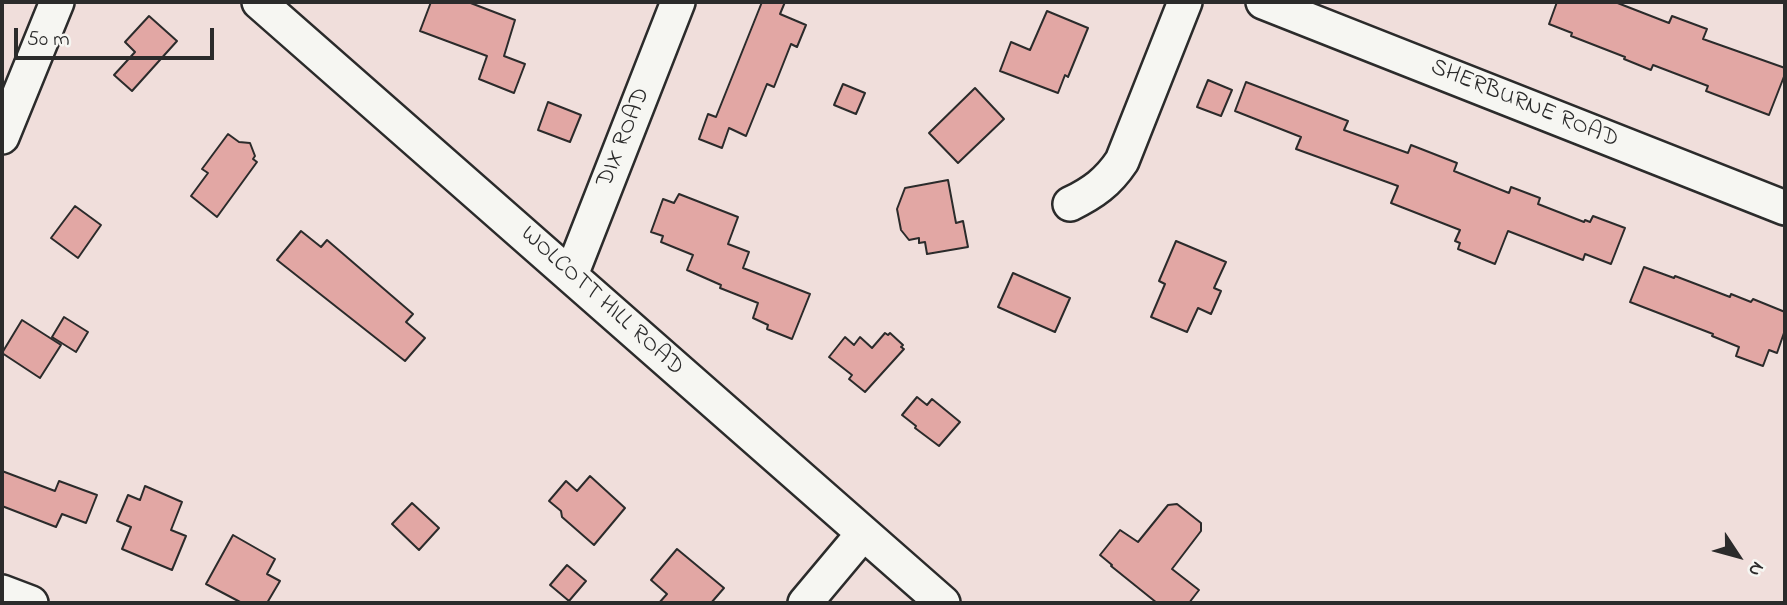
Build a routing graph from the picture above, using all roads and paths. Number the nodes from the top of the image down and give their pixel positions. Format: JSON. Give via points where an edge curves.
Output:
{"nodes":[{"id":1,"x":57,"y":2,"type":"edge"},
{"id":2,"x":259,"y":2,"type":"edge"},
{"id":3,"x":678,"y":2,"type":"edge"},
{"id":4,"x":1185,"y":2,"type":"edge"},
{"id":5,"x":1264,"y":2,"type":"edge"},
{"id":6,"x":2,"y":137,"type":"edge"},
{"id":7,"x":1070,"y":204,"type":"dead end"},
{"id":8,"x":1785,"y":208,"type":"edge"},
{"id":9,"x":571,"y":275,"type":"junction"},
{"id":10,"x":862,"y":535,"type":"junction"},
{"id":11,"x":2,"y":592,"type":"edge"},
{"id":12,"x":30,"y":603,"type":"edge"},
{"id":13,"x":805,"y":603,"type":"edge"},
{"id":14,"x":943,"y":603,"type":"edge"}],
"edges":[{"from":1,"to":6,"type":"street"},
{"from":2,"to":9,"type":"street","name":"WOLCOTT HILL ROAD"},
{"from":3,"to":9,"type":"street","name":"DIX ROAD"},
{"from":4,"to":7,"type":"street","via":[[1122,161],[1093,193]]},
{"from":5,"to":8,"type":"street","name":"SHERBURNE ROAD"},
{"from":9,"to":10,"type":"street","name":"WOLCOTT HILL ROAD"},
{"from":10,"to":13,"type":"street"},
{"from":10,"to":14,"type":"street","name":"WOLCOTT HILL ROAD"},
{"from":11,"to":12,"type":"street"}]}
